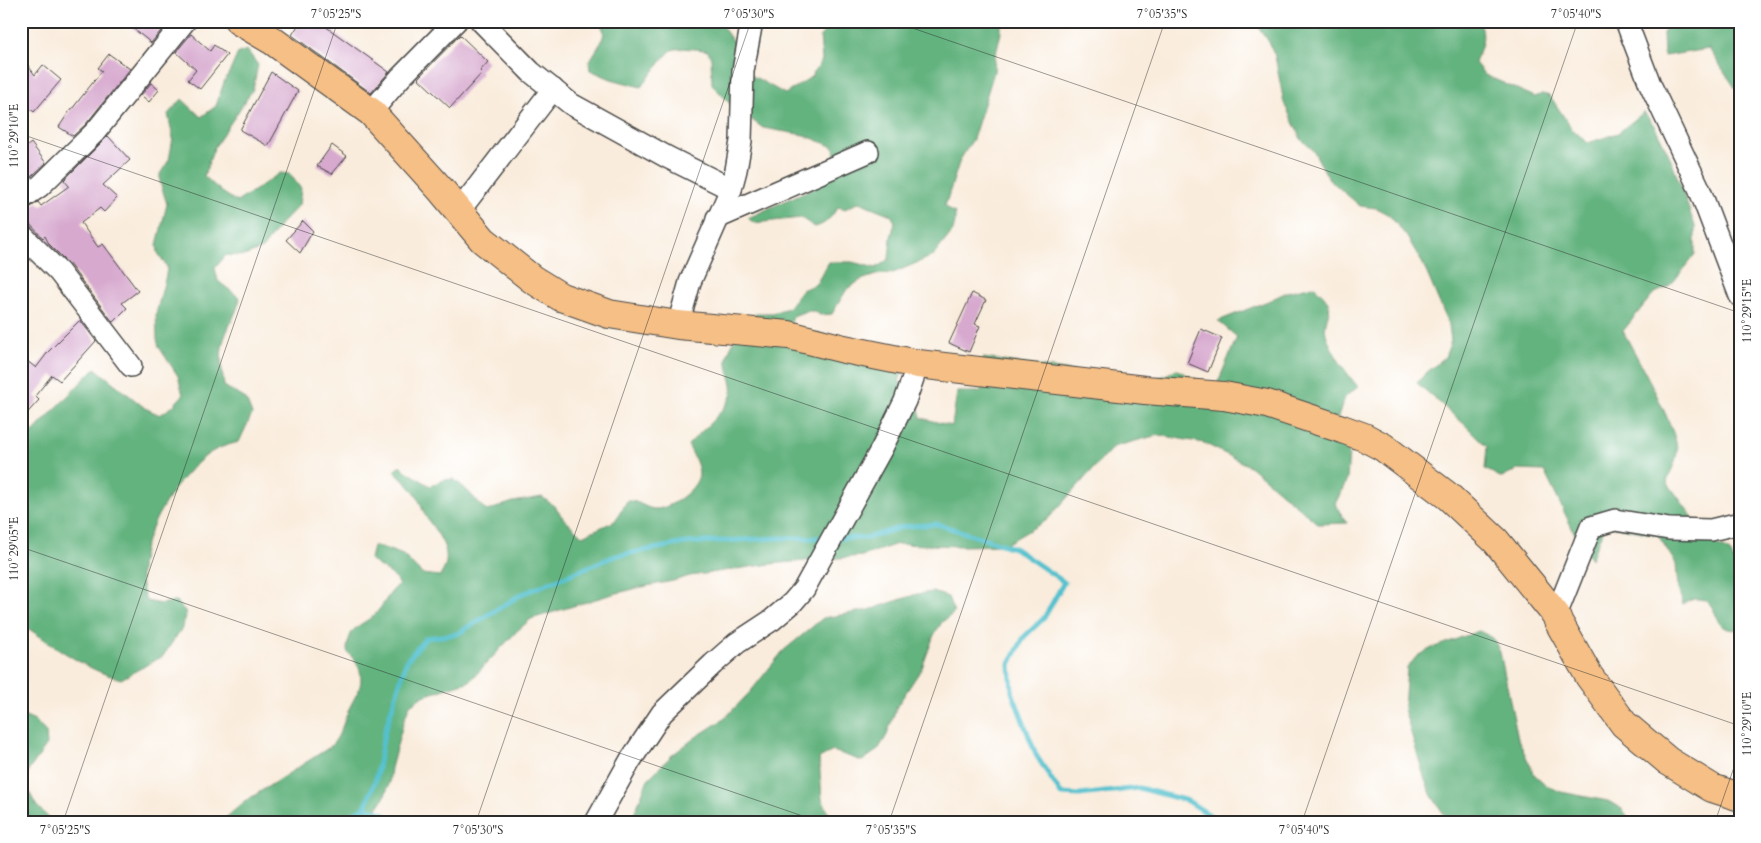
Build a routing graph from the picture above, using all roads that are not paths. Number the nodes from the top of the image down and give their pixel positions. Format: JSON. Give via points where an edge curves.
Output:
{"nodes":[{"id":1,"x":185,"y":21,"type":"edge"},
{"id":2,"x":239,"y":21,"type":"edge"},
{"id":3,"x":456,"y":21,"type":"edge"},
{"id":4,"x":481,"y":21,"type":"edge"},
{"id":5,"x":752,"y":21,"type":"edge"},
{"id":6,"x":1626,"y":21,"type":"edge"},
{"id":7,"x":552,"y":90,"type":"junction"},
{"id":8,"x":371,"y":112,"type":"junction"},
{"id":9,"x":868,"y":152,"type":"dead end"},
{"id":10,"x":731,"y":189,"type":"junction"},
{"id":11,"x":21,"y":199,"type":"edge"},
{"id":12,"x":459,"y":211,"type":"junction"},
{"id":13,"x":717,"y":218,"type":"junction"},
{"id":14,"x":21,"y":234,"type":"edge"},
{"id":15,"x":1740,"y":296,"type":"edge"},
{"id":16,"x":678,"y":325,"type":"junction"},
{"id":17,"x":918,"y":364,"type":"junction"},
{"id":18,"x":132,"y":366,"type":"dead end"},
{"id":19,"x":1740,"y":523,"type":"edge"},
{"id":20,"x":1556,"y":615,"type":"junction"},
{"id":21,"x":1740,"y":797,"type":"edge"},
{"id":22,"x":596,"y":822,"type":"edge"}],
"edges":[{"from":1,"to":11,"type":"street","via":[[95,132],[40,186]]},
{"from":2,"to":8,"type":"main road","via":[[273,41]]},
{"from":3,"to":8,"type":"street"},
{"from":4,"to":7,"type":"street"},
{"from":5,"to":10,"type":"street","via":[[744,56],[742,141]]},
{"from":6,"to":15,"type":"street","via":[[1656,97],[1699,188]]},
{"from":7,"to":10,"type":"street","via":[[611,128]]},
{"from":7,"to":12,"type":"street"},
{"from":8,"to":12,"type":"main road"},
{"from":9,"to":13,"type":"street"},
{"from":10,"to":13,"type":"street"},
{"from":12,"to":16,"type":"main road","via":[[483,240],[532,279],[561,297],[609,314]]},
{"from":13,"to":16,"type":"street","via":[[690,282]]},
{"from":14,"to":18,"type":"street","via":[[59,272]]},
{"from":16,"to":17,"type":"main road","via":[[789,335]]},
{"from":17,"to":20,"type":"main road","via":[[1224,396],[1267,404],[1364,437],[1383,447],[1449,497],[1496,541]]},
{"from":17,"to":22,"type":"street","via":[[905,402],[882,448],[804,589],[772,620],[738,642],[662,713],[630,761]]},
{"from":19,"to":20,"type":"street","via":[[1711,530],[1669,530],[1615,520],[1590,527]]},
{"from":20,"to":21,"type":"main road","via":[[1589,676],[1624,724],[1668,761],[1712,788]]}]}
